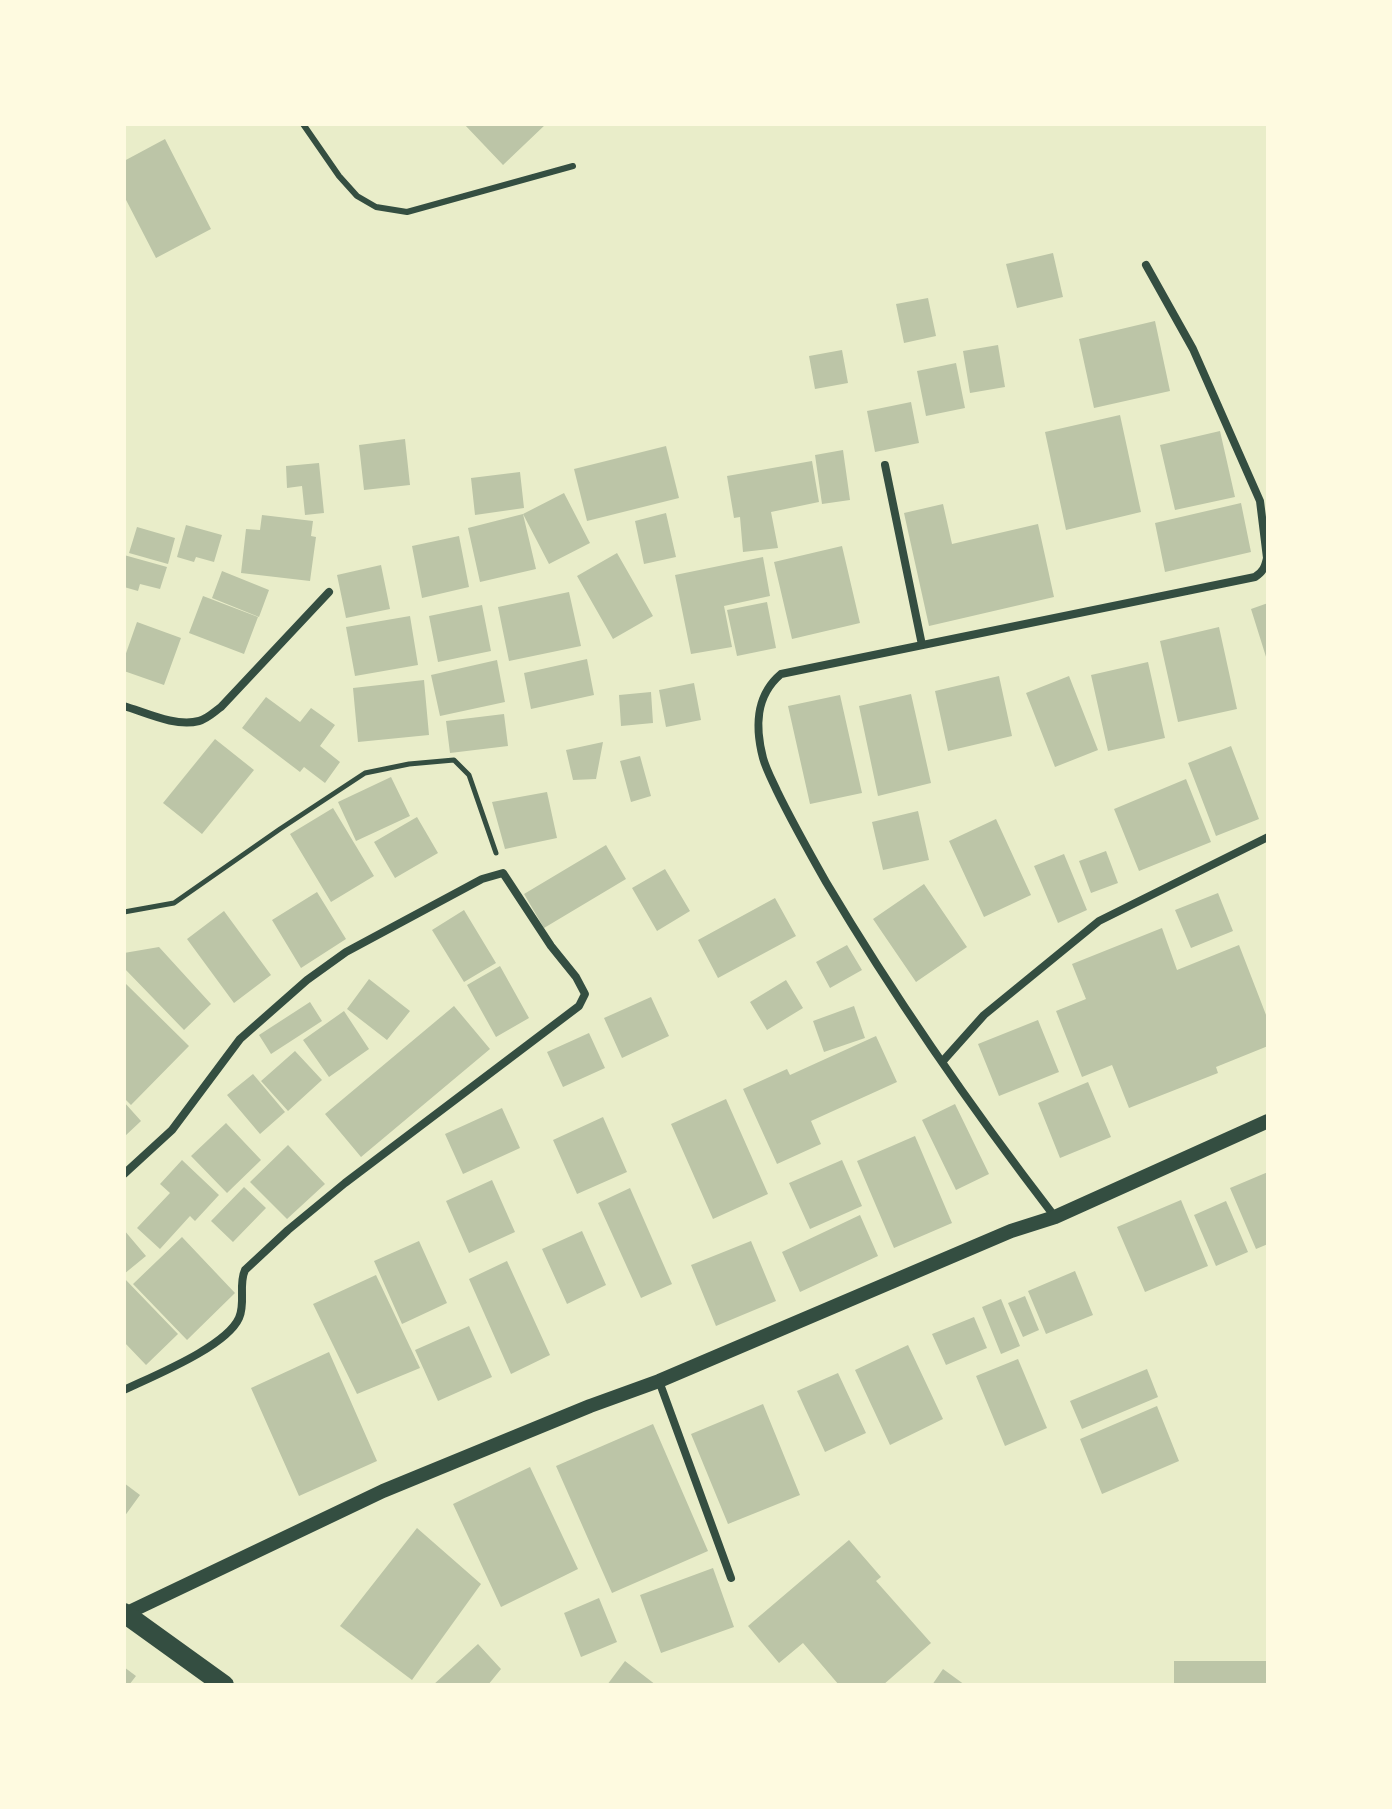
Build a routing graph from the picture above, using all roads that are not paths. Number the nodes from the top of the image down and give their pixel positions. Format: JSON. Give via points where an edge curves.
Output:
{"nodes":[{"id":1,"x":303,"y":124,"type":"edge"},
{"id":2,"x":573,"y":166,"type":"dead end"},
{"id":3,"x":1146,"y":265,"type":"dead end"},
{"id":4,"x":885,"y":465,"type":"dead end"},
{"id":5,"x":1264,"y":501,"type":"edge"},
{"id":6,"x":329,"y":592,"type":"dead end"},
{"id":7,"x":922,"y":645,"type":"junction"},
{"id":8,"x":124,"y":706,"type":"edge"},
{"id":9,"x":1268,"y":837,"type":"edge"},
{"id":10,"x":942,"y":1062,"type":"junction"},
{"id":11,"x":1268,"y":1121,"type":"edge"},
{"id":12,"x":124,"y":1174,"type":"edge"},
{"id":13,"x":1055,"y":1217,"type":"junction"},
{"id":14,"x":659,"y":1381,"type":"junction"},
{"id":15,"x":124,"y":1390,"type":"edge"},
{"id":16,"x":731,"y":1578,"type":"dead end"},
{"id":17,"x":125,"y":1613,"type":"edge"},
{"id":18,"x":224,"y":1685,"type":"edge"}],
"edges":[{"from":1,"to":2,"type":"lane","via":[[357,196],[376,207],[407,212]]},
{"from":3,"to":5,"type":"street","via":[[1193,349]]},
{"from":4,"to":7,"type":"street"},
{"from":5,"to":7,"type":"street","via":[[1267,558],[1255,577]]},
{"from":6,"to":8,"type":"street","via":[[221,707],[201,720],[183,723]]},
{"from":7,"to":10,"type":"street","via":[[781,674],[764,693],[758,727],[763,759],[794,827],[868,953]]},
{"from":9,"to":10,"type":"street","via":[[1099,921],[984,1015]]},
{"from":10,"to":13,"type":"street"},
{"from":11,"to":13,"type":"street"},
{"from":12,"to":15,"type":"street","via":[[172,1130],[240,1039],[307,980],[346,952],[482,879],[503,873],[585,994],[579,1006],[345,1183],[244,1271],[241,1313],[226,1333],[186,1360]]},
{"from":13,"to":14,"type":"street"},
{"from":14,"to":16,"type":"street"},
{"from":14,"to":17,"type":"street","via":[[383,1491]]},
{"from":17,"to":18,"type":"main road"}]}
